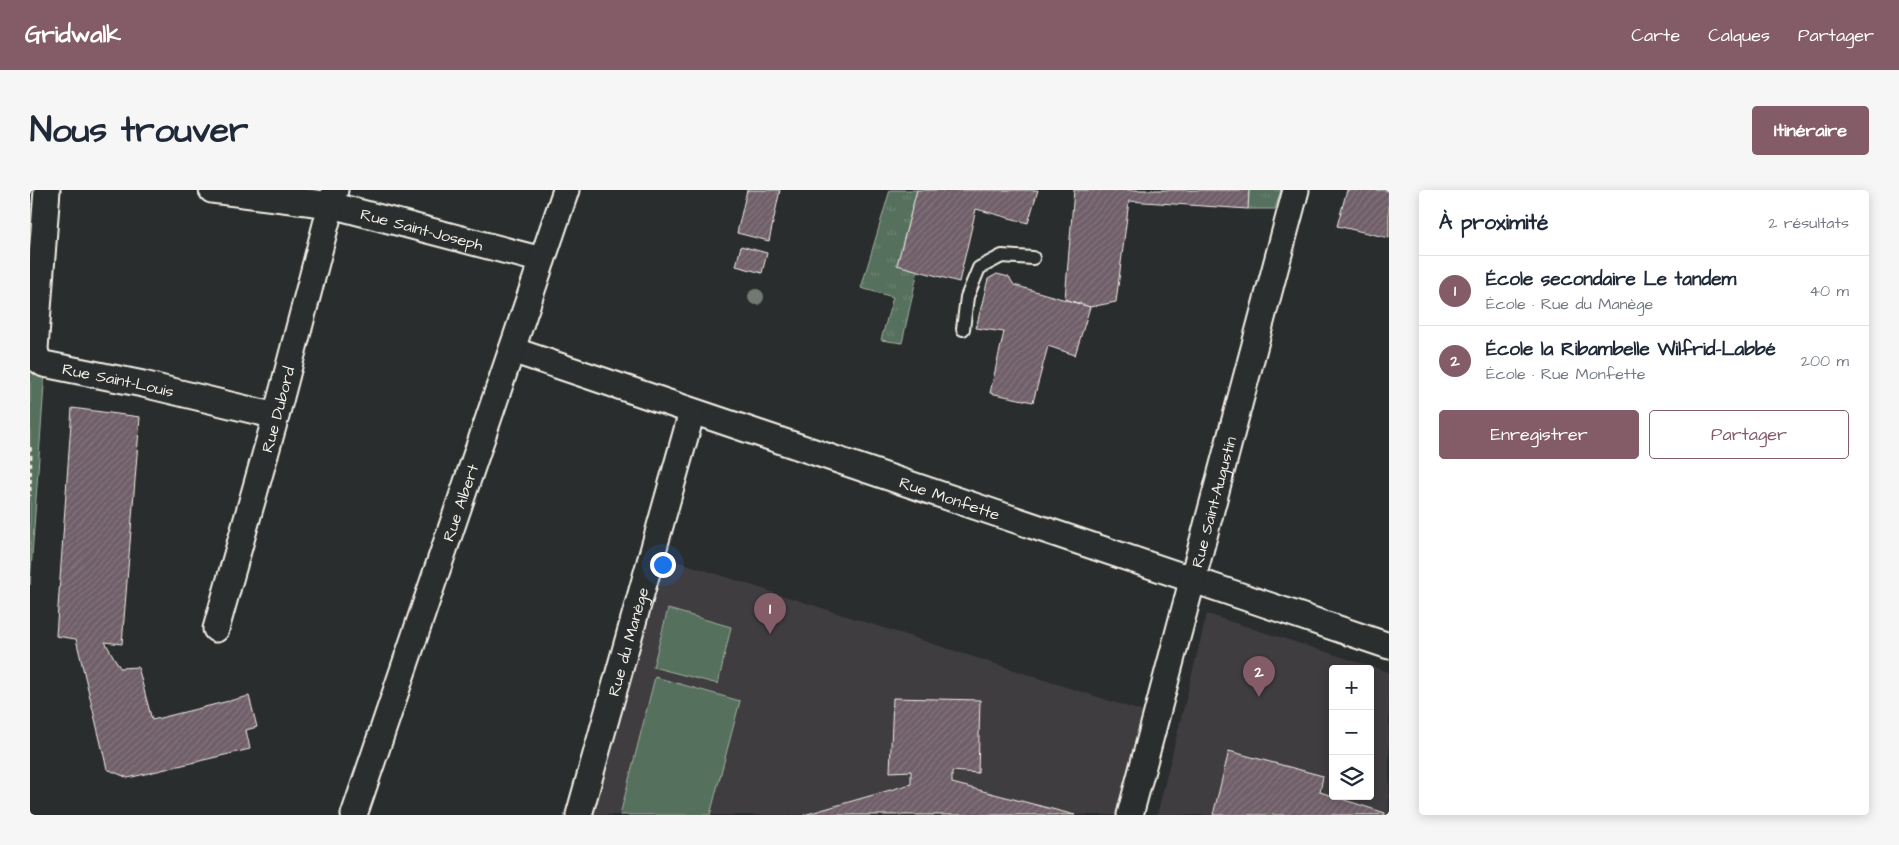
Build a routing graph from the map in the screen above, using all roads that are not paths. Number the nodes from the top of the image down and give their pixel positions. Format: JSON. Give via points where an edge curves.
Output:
{"nodes":[{"id":1,"x":47,"y":190,"type":"edge"},
{"id":2,"x":212,"y":190,"type":"edge"},
{"id":3,"x":566,"y":190,"type":"edge"},
{"id":4,"x":1296,"y":190,"type":"edge"},
{"id":5,"x":333,"y":197,"type":"edge"},
{"id":6,"x":1033,"y":258,"type":"dead end"},
{"id":7,"x":542,"y":260,"type":"junction"},
{"id":8,"x":963,"y":328,"type":"dead end"},
{"id":9,"x":512,"y":350,"type":"junction"},
{"id":10,"x":692,"y":412,"type":"junction"},
{"id":11,"x":276,"y":416,"type":"junction"},
{"id":12,"x":1194,"y":579,"type":"junction"},
{"id":13,"x":216,"y":629,"type":"dead end"},
{"id":14,"x":1389,"y":646,"type":"edge"},
{"id":15,"x":354,"y":815,"type":"edge"},
{"id":16,"x":580,"y":815,"type":"edge"},
{"id":17,"x":1130,"y":815,"type":"edge"}],
"edges":[{"from":1,"to":11,"type":"street","name":"Rue Saint-Louis","via":[[35,349],[38,360],[44,364]]},
{"from":2,"to":5,"type":"street","name":"Rue Saint-Joseph"},
{"from":3,"to":7,"type":"street","name":"Rue Albert"},
{"from":4,"to":12,"type":"street","name":"Rue Saint-Augustin"},
{"from":5,"to":7,"type":"street","name":"Rue Saint-Joseph"},
{"from":5,"to":11,"type":"street","name":"Rue Dubord"},
{"from":6,"to":8,"type":"lane","via":[[1002,256],[979,268],[967,298]]},
{"from":7,"to":9,"type":"street","name":"Rue Albert"},
{"from":9,"to":10,"type":"street","name":"Rue Monfette"},
{"from":9,"to":15,"type":"street","name":"Rue Albert"},
{"from":10,"to":12,"type":"street","name":"Rue Monfette"},
{"from":10,"to":16,"type":"street","name":"Rue du Manège"},
{"from":11,"to":13,"type":"street","name":"Rue Dubord"},
{"from":12,"to":14,"type":"street","name":"Rue Monfette"},
{"from":12,"to":17,"type":"street","name":"Rue Saint-Augustin"}]}
